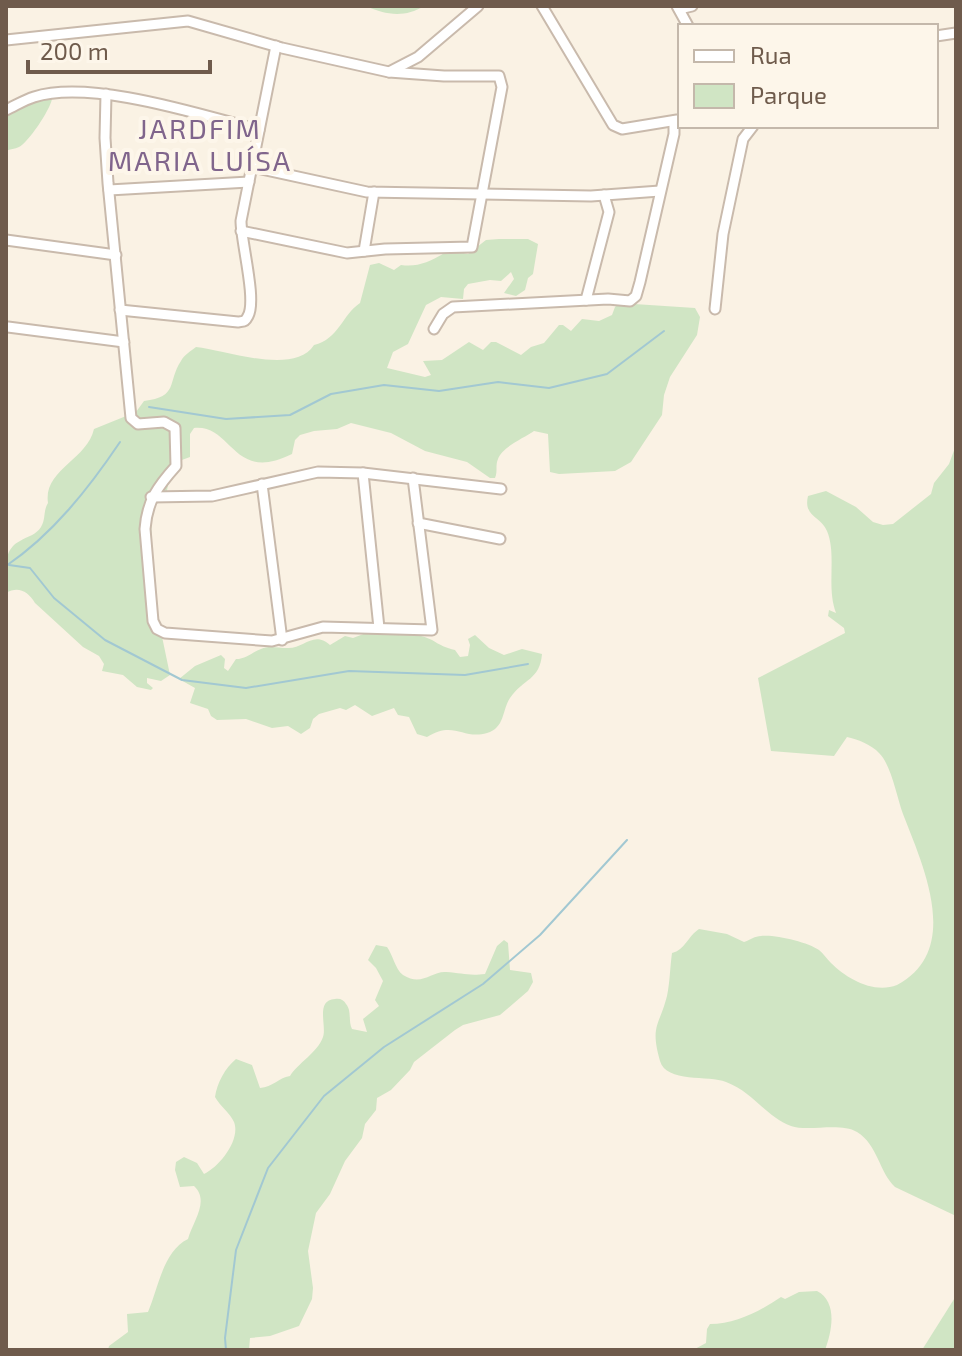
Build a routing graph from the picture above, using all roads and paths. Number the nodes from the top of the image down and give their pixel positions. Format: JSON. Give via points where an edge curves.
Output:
{"nodes":[{"id":1,"x":478,"y":6,"type":"edge"},
{"id":2,"x":542,"y":6,"type":"edge"},
{"id":3,"x":692,"y":6,"type":"edge"},
{"id":4,"x":678,"y":7,"type":"edge"},
{"id":5,"x":6,"y":40,"type":"edge"},
{"id":6,"x":276,"y":46,"type":"junction"},
{"id":7,"x":389,"y":72,"type":"junction"},
{"id":8,"x":106,"y":94,"type":"junction"},
{"id":9,"x":6,"y":110,"type":"edge"},
{"id":10,"x":677,"y":120,"type":"edge"},
{"id":11,"x":751,"y":128,"type":"edge"},
{"id":12,"x":259,"y":130,"type":"junction"},
{"id":13,"x":252,"y":167,"type":"junction"},
{"id":14,"x":249,"y":182,"type":"junction"},
{"id":15,"x":109,"y":190,"type":"junction"},
{"id":16,"x":660,"y":191,"type":"junction"},
{"id":17,"x":374,"y":192,"type":"junction"},
{"id":18,"x":482,"y":195,"type":"junction"},
{"id":19,"x":604,"y":195,"type":"junction"},
{"id":20,"x":241,"y":231,"type":"junction"},
{"id":21,"x":6,"y":240,"type":"edge"},
{"id":22,"x":364,"y":251,"type":"junction"},
{"id":23,"x":116,"y":255,"type":"junction"},
{"id":24,"x":586,"y":300,"type":"junction"},
{"id":25,"x":715,"y":309,"type":"dead end"},
{"id":26,"x":120,"y":310,"type":"junction"},
{"id":27,"x":8,"y":327,"type":"edge"},
{"id":28,"x":434,"y":329,"type":"dead end"},
{"id":29,"x":124,"y":342,"type":"junction"},
{"id":30,"x":363,"y":473,"type":"junction"},
{"id":31,"x":413,"y":478,"type":"junction"},
{"id":32,"x":262,"y":484,"type":"junction"},
{"id":33,"x":501,"y":489,"type":"dead end"},
{"id":34,"x":151,"y":497,"type":"junction"},
{"id":35,"x":418,"y":523,"type":"junction"},
{"id":36,"x":500,"y":539,"type":"dead end"},
{"id":37,"x":379,"y":628,"type":"junction"},
{"id":38,"x":282,"y":640,"type":"junction"}],
"edges":[{"from":1,"to":7,"type":"street","via":[[418,57]]},
{"from":2,"to":10,"type":"street","via":[[613,125],[622,129]]},
{"from":3,"to":4,"type":"street"},
{"from":5,"to":6,"type":"street","via":[[188,21]]},
{"from":6,"to":7,"type":"street"},
{"from":6,"to":12,"type":"street"},
{"from":7,"to":18,"type":"street","via":[[499,76],[502,87]]},
{"from":8,"to":9,"type":"street","via":[[34,97]]},
{"from":8,"to":12,"type":"street"},
{"from":8,"to":15,"type":"street"},
{"from":10,"to":16,"type":"street"},
{"from":11,"to":25,"type":"street","via":[[743,139],[723,234]]},
{"from":12,"to":13,"type":"street"},
{"from":13,"to":14,"type":"street"},
{"from":13,"to":17,"type":"street"},
{"from":14,"to":15,"type":"street"},
{"from":14,"to":20,"type":"street"},
{"from":15,"to":23,"type":"street"},
{"from":16,"to":19,"type":"street"},
{"from":16,"to":24,"type":"street","via":[[636,296],[630,301]]},
{"from":17,"to":18,"type":"street"},
{"from":17,"to":22,"type":"street"},
{"from":18,"to":19,"type":"street"},
{"from":18,"to":22,"type":"street","via":[[472,247]]},
{"from":19,"to":24,"type":"street","via":[[609,212]]},
{"from":20,"to":22,"type":"street","via":[[347,253]]},
{"from":20,"to":26,"type":"street","via":[[250,291],[244,321]]},
{"from":21,"to":23,"type":"street"},
{"from":23,"to":26,"type":"street"},
{"from":24,"to":28,"type":"street","via":[[453,307]]},
{"from":26,"to":29,"type":"street"},
{"from":27,"to":29,"type":"street"},
{"from":29,"to":34,"type":"street","via":[[131,418],[138,424],[164,422],[175,428],[176,466]]},
{"from":30,"to":31,"type":"street"},
{"from":30,"to":32,"type":"street","via":[[318,472]]},
{"from":30,"to":37,"type":"street"},
{"from":31,"to":33,"type":"street"},
{"from":31,"to":35,"type":"street"},
{"from":32,"to":34,"type":"street","via":[[200,497]]},
{"from":32,"to":38,"type":"street"},
{"from":34,"to":38,"type":"street","via":[[145,529],[157,629]]},
{"from":35,"to":36,"type":"street"},
{"from":35,"to":37,"type":"street","via":[[432,630]]},
{"from":37,"to":38,"type":"street","via":[[323,627]]}]}
